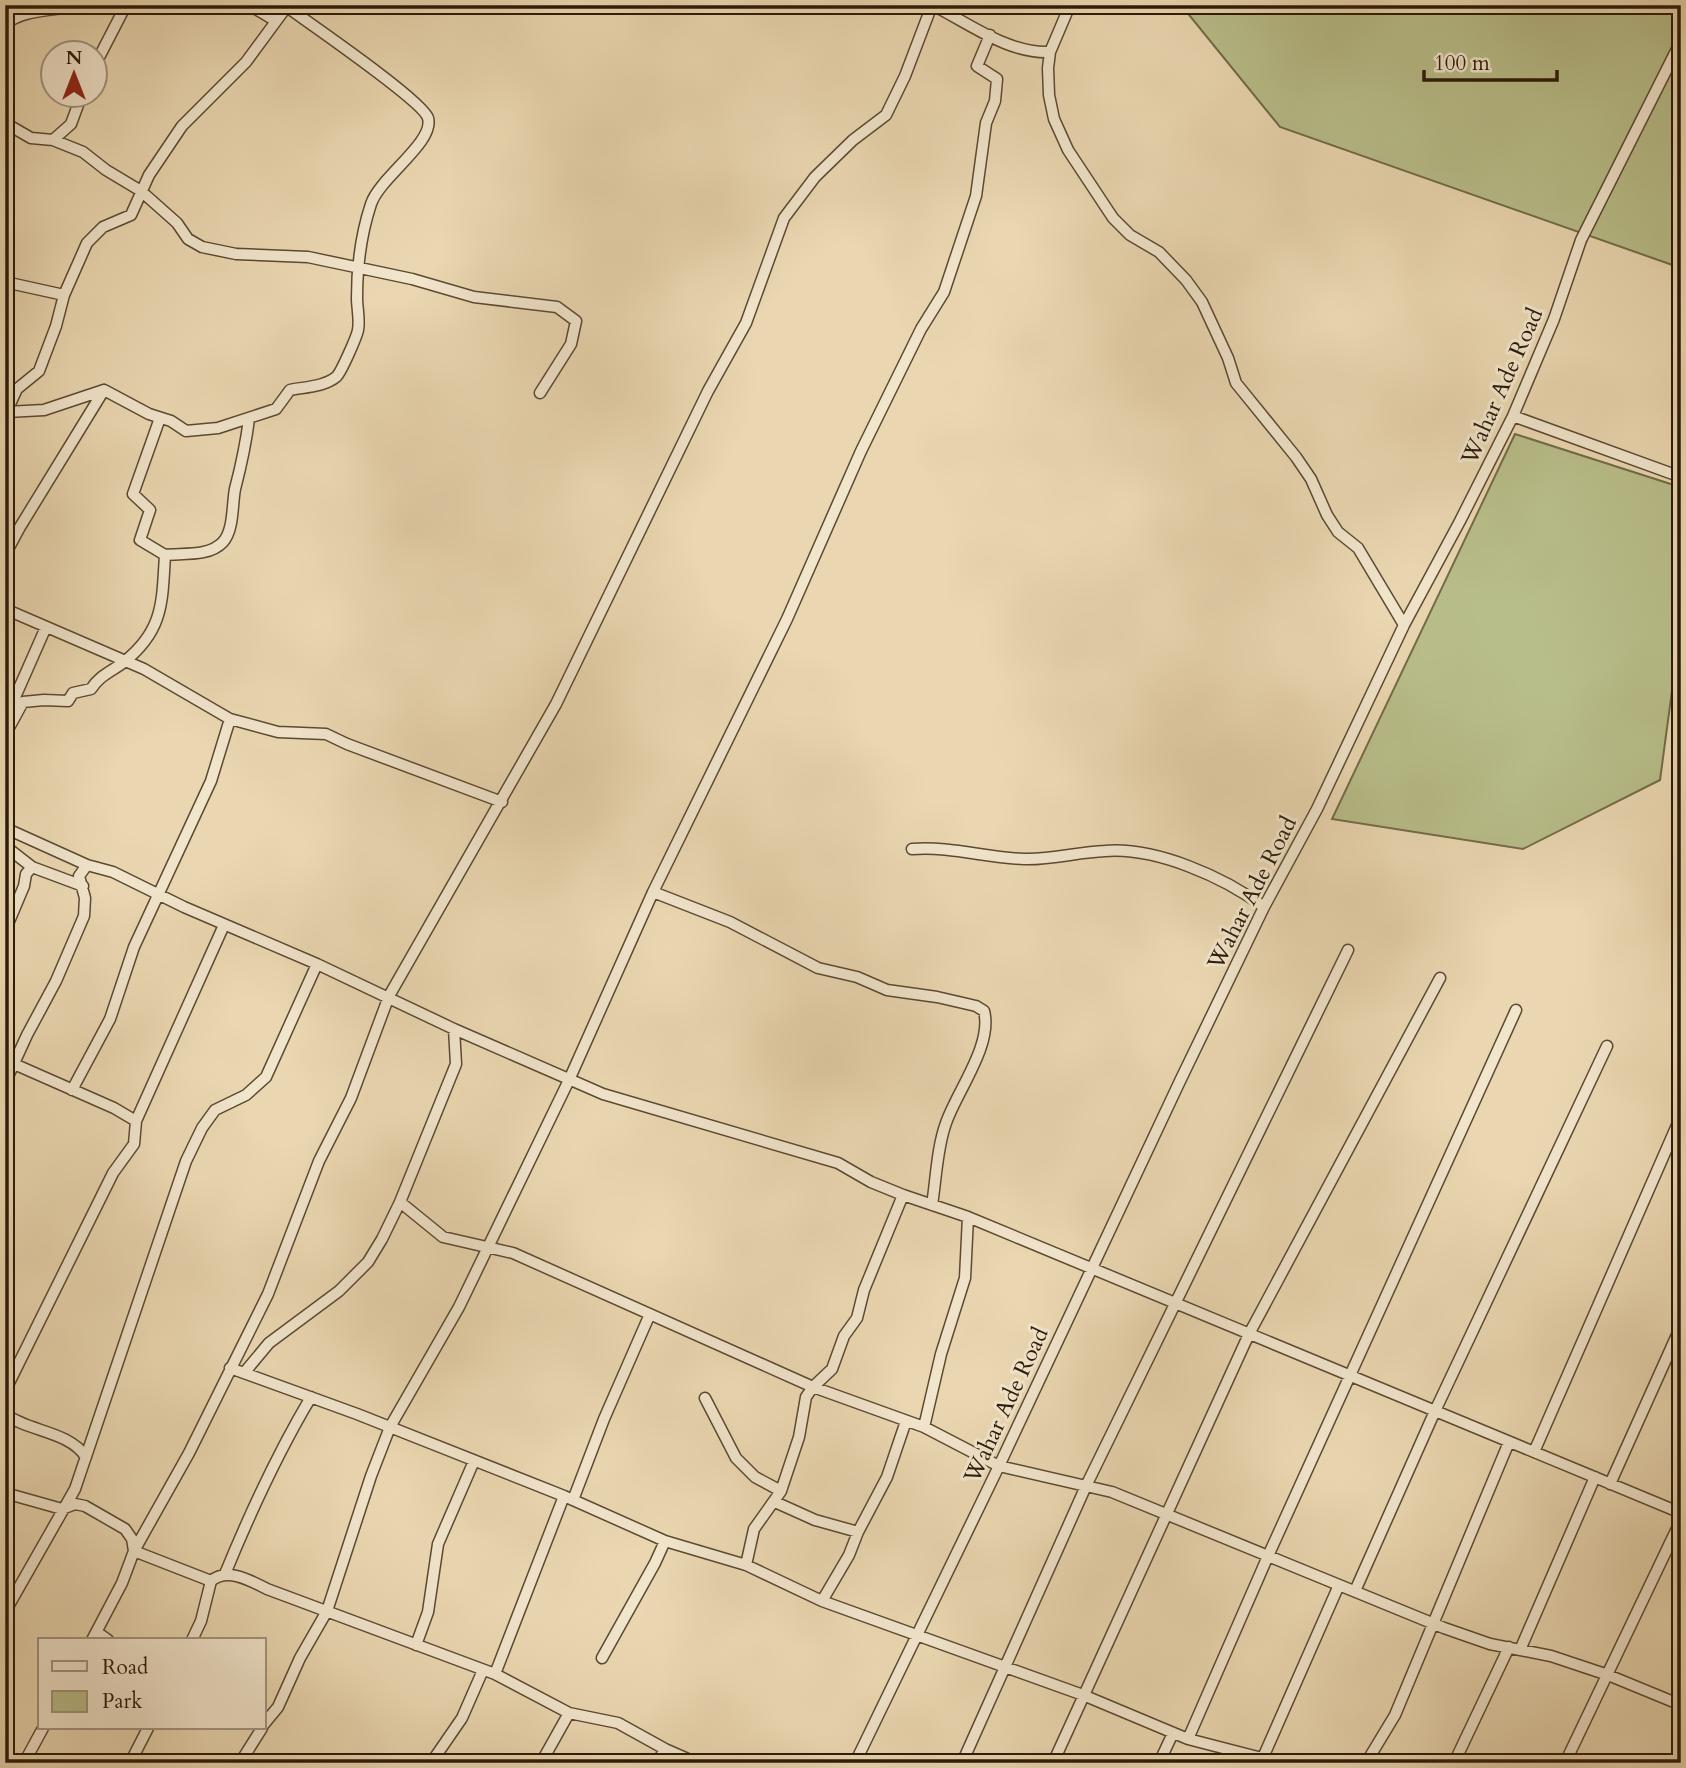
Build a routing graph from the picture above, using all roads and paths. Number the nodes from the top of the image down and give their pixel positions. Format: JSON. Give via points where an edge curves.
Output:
{"nodes":[{"id":1,"x":76,"y":5,"type":"edge"},
{"id":2,"x":126,"y":5,"type":"edge"},
{"id":3,"x":249,"y":5,"type":"edge"},
{"id":4,"x":932,"y":5,"type":"edge"},
{"id":5,"x":1070,"y":5,"type":"edge"},
{"id":6,"x":288,"y":6,"type":"edge"},
{"id":7,"x":276,"y":21,"type":"junction"},
{"id":8,"x":5,"y":24,"type":"edge"},
{"id":9,"x":990,"y":35,"type":"junction"},
{"id":10,"x":108,"y":40,"type":"edge"},
{"id":11,"x":1681,"y":41,"type":"edge"},
{"id":12,"x":1050,"y":52,"type":"junction"},
{"id":13,"x":77,"y":108,"type":"edge"},
{"id":14,"x":5,"y":123,"type":"edge"},
{"id":15,"x":53,"y":141,"type":"junction"},
{"id":16,"x":141,"y":191,"type":"junction"},
{"id":17,"x":358,"y":267,"type":"junction"},
{"id":18,"x":5,"y":282,"type":"edge"},
{"id":19,"x":64,"y":295,"type":"junction"},
{"id":20,"x":104,"y":390,"type":"junction"},
{"id":21,"x":10,"y":393,"type":"edge"},
{"id":22,"x":540,"y":393,"type":"dead end"},
{"id":23,"x":6,"y":413,"type":"edge"},
{"id":24,"x":1513,"y":416,"type":"junction"},
{"id":25,"x":160,"y":418,"type":"junction"},
{"id":26,"x":249,"y":419,"type":"junction"},
{"id":27,"x":1681,"y":477,"type":"edge"},
{"id":28,"x":5,"y":555,"type":"edge"},
{"id":29,"x":165,"y":555,"type":"junction"},
{"id":30,"x":5,"y":609,"type":"edge"},
{"id":31,"x":1404,"y":625,"type":"junction"},
{"id":32,"x":46,"y":627,"type":"junction"},
{"id":33,"x":125,"y":661,"type":"junction"},
{"id":34,"x":230,"y":719,"type":"junction"},
{"id":35,"x":5,"y":720,"type":"edge"},
{"id":36,"x":5,"y":735,"type":"edge"},
{"id":37,"x":502,"y":802,"type":"junction"},
{"id":38,"x":5,"y":828,"type":"edge"},
{"id":39,"x":5,"y":846,"type":"edge"},
{"id":40,"x":912,"y":849,"type":"dead end"},
{"id":41,"x":87,"y":865,"type":"junction"},
{"id":42,"x":32,"y":867,"type":"junction"},
{"id":43,"x":83,"y":886,"type":"junction"},
{"id":44,"x":653,"y":891,"type":"junction"},
{"id":45,"x":159,"y":895,"type":"junction"},
{"id":46,"x":1264,"y":907,"type":"junction"},
{"id":47,"x":224,"y":925,"type":"junction"},
{"id":48,"x":5,"y":930,"type":"edge"},
{"id":49,"x":1348,"y":950,"type":"dead end"},
{"id":50,"x":317,"y":964,"type":"junction"},
{"id":51,"x":1440,"y":978,"type":"dead end"},
{"id":52,"x":389,"y":996,"type":"junction"},
{"id":53,"x":1517,"y":1010,"type":"dead end"},
{"id":54,"x":454,"y":1029,"type":"junction"},
{"id":55,"x":1607,"y":1046,"type":"dead end"},
{"id":56,"x":10,"y":1062,"type":"edge"},
{"id":57,"x":569,"y":1080,"type":"junction"},
{"id":58,"x":5,"y":1083,"type":"edge"},
{"id":59,"x":72,"y":1090,"type":"junction"},
{"id":60,"x":1681,"y":1116,"type":"edge"},
{"id":61,"x":135,"y":1121,"type":"junction"},
{"id":62,"x":903,"y":1195,"type":"junction"},
{"id":63,"x":400,"y":1202,"type":"junction"},
{"id":64,"x":932,"y":1205,"type":"junction"},
{"id":65,"x":968,"y":1217,"type":"junction"},
{"id":66,"x":486,"y":1248,"type":"junction"},
{"id":67,"x":1092,"y":1268,"type":"junction"},
{"id":68,"x":1175,"y":1303,"type":"junction"},
{"id":69,"x":650,"y":1314,"type":"junction"},
{"id":70,"x":1681,"y":1326,"type":"edge"},
{"id":71,"x":1249,"y":1334,"type":"junction"},
{"id":72,"x":230,"y":1368,"type":"junction"},
{"id":73,"x":244,"y":1373,"type":"junction"},
{"id":74,"x":1350,"y":1376,"type":"junction"},
{"id":75,"x":813,"y":1387,"type":"junction"},
{"id":76,"x":5,"y":1391,"type":"edge"},
{"id":77,"x":310,"y":1397,"type":"junction"},
{"id":78,"x":705,"y":1398,"type":"dead end"},
{"id":79,"x":1435,"y":1411,"type":"junction"},
{"id":80,"x":5,"y":1414,"type":"edge"},
{"id":81,"x":906,"y":1421,"type":"junction"},
{"id":82,"x":390,"y":1427,"type":"junction"},
{"id":83,"x":924,"y":1427,"type":"junction"},
{"id":84,"x":1509,"y":1441,"type":"junction"},
{"id":85,"x":1534,"y":1452,"type":"junction"},
{"id":86,"x":86,"y":1457,"type":"junction"},
{"id":87,"x":474,"y":1461,"type":"junction"},
{"id":88,"x":999,"y":1465,"type":"junction"},
{"id":89,"x":1594,"y":1477,"type":"junction"},
{"id":90,"x":1610,"y":1484,"type":"junction"},
{"id":91,"x":1086,"y":1486,"type":"junction"},
{"id":92,"x":781,"y":1491,"type":"junction"},
{"id":93,"x":5,"y":1493,"type":"edge"},
{"id":94,"x":568,"y":1498,"type":"junction"},
{"id":95,"x":775,"y":1502,"type":"junction"},
{"id":96,"x":62,"y":1509,"type":"junction"},
{"id":97,"x":1681,"y":1513,"type":"edge"},
{"id":98,"x":1165,"y":1514,"type":"junction"},
{"id":99,"x":1681,"y":1520,"type":"edge"},
{"id":100,"x":858,"y":1532,"type":"junction"},
{"id":101,"x":664,"y":1541,"type":"junction"},
{"id":102,"x":134,"y":1551,"type":"junction"},
{"id":103,"x":1268,"y":1556,"type":"junction"},
{"id":104,"x":746,"y":1565,"type":"junction"},
{"id":105,"x":225,"y":1574,"type":"junction"},
{"id":106,"x":211,"y":1581,"type":"junction"},
{"id":107,"x":1339,"y":1585,"type":"junction"},
{"id":108,"x":1354,"y":1591,"type":"junction"},
{"id":109,"x":822,"y":1601,"type":"junction"},
{"id":110,"x":327,"y":1611,"type":"junction"},
{"id":111,"x":5,"y":1612,"type":"edge"},
{"id":112,"x":1434,"y":1624,"type":"junction"},
{"id":113,"x":918,"y":1635,"type":"junction"},
{"id":114,"x":95,"y":1636,"type":"edge"},
{"id":115,"x":193,"y":1638,"type":"edge"},
{"id":116,"x":416,"y":1645,"type":"junction"},
{"id":117,"x":1509,"y":1647,"type":"junction"},
{"id":118,"x":1520,"y":1650,"type":"junction"},
{"id":119,"x":602,"y":1658,"type":"dead end"},
{"id":120,"x":1005,"y":1668,"type":"junction"},
{"id":121,"x":483,"y":1670,"type":"junction"},
{"id":122,"x":495,"y":1674,"type":"junction"},
{"id":123,"x":1608,"y":1675,"type":"junction"},
{"id":124,"x":1083,"y":1695,"type":"junction"},
{"id":125,"x":1681,"y":1705,"type":"edge"},
{"id":126,"x":569,"y":1713,"type":"junction"},
{"id":127,"x":266,"y":1722,"type":"edge"},
{"id":128,"x":42,"y":1730,"type":"edge"},
{"id":129,"x":147,"y":1730,"type":"edge"},
{"id":130,"x":261,"y":1730,"type":"edge"},
{"id":131,"x":1173,"y":1733,"type":"junction"},
{"id":132,"x":1188,"y":1739,"type":"junction"},
{"id":133,"x":665,"y":1749,"type":"junction"},
{"id":134,"x":1262,"y":1760,"type":"edge"},
{"id":135,"x":24,"y":1763,"type":"edge"},
{"id":136,"x":130,"y":1763,"type":"edge"},
{"id":137,"x":240,"y":1763,"type":"edge"},
{"id":138,"x":431,"y":1763,"type":"edge"},
{"id":139,"x":541,"y":1763,"type":"edge"},
{"id":140,"x":657,"y":1763,"type":"edge"},
{"id":141,"x":697,"y":1763,"type":"edge"},
{"id":142,"x":855,"y":1763,"type":"edge"},
{"id":143,"x":962,"y":1763,"type":"edge"},
{"id":144,"x":1053,"y":1763,"type":"edge"},
{"id":145,"x":1159,"y":1763,"type":"edge"},
{"id":146,"x":1281,"y":1763,"type":"edge"},
{"id":147,"x":1366,"y":1763,"type":"edge"},
{"id":148,"x":1454,"y":1763,"type":"edge"},
{"id":149,"x":1565,"y":1763,"type":"edge"}],
"edges":[{"from":1,"to":8,"type":"street","via":[[30,13]]},
{"from":2,"to":10,"type":"street"},
{"from":3,"to":7,"type":"street"},
{"from":4,"to":9,"type":"street"},
{"from":4,"to":37,"type":"street","via":[[886,115],[815,177],[785,218],[746,323]]},
{"from":5,"to":12,"type":"street"},
{"from":6,"to":7,"type":"street"},
{"from":6,"to":17,"type":"street","via":[[428,114],[430,126],[424,139],[373,199]]},
{"from":7,"to":16,"type":"street","via":[[246,62],[182,126]]},
{"from":9,"to":12,"type":"street","via":[[1033,53]]},
{"from":9,"to":44,"type":"street","via":[[977,66],[997,79],[995,101],[986,123],[976,196],[944,292],[861,451],[787,619]]},
{"from":11,"to":24,"type":"street","name":"Wahar Ade Road","via":[[1581,240],[1555,319]]},
{"from":12,"to":31,"type":"street","via":[[1049,95],[1068,150],[1113,218],[1159,252],[1202,302],[1236,383],[1296,457],[1327,515],[1338,532],[1358,548]]},
{"from":13,"to":15,"type":"street","via":[[71,124]]},
{"from":14,"to":15,"type":"street","via":[[31,138]]},
{"from":15,"to":16,"type":"street","via":[[83,152]]},
{"from":16,"to":17,"type":"street","via":[[188,239],[202,247],[236,254],[308,257]]},
{"from":16,"to":19,"type":"street","via":[[131,215],[103,227],[87,243]]},
{"from":17,"to":22,"type":"street","via":[[474,297],[557,307],[576,321],[571,344]]},
{"from":17,"to":26,"type":"street","via":[[358,330],[337,377],[290,390],[275,409]]},
{"from":18,"to":19,"type":"street"},
{"from":19,"to":21,"type":"street","via":[[39,371]]},
{"from":20,"to":23,"type":"street","via":[[44,410]]},
{"from":20,"to":25,"type":"street"},
{"from":20,"to":28,"type":"street"},
{"from":21,"to":23,"type":"street"},
{"from":24,"to":27,"type":"street"},
{"from":24,"to":31,"type":"street","name":"Wahar Ade Road"},
{"from":25,"to":26,"type":"street","via":[[186,431]]},
{"from":25,"to":29,"type":"street","via":[[133,494],[150,510],[140,540]]},
{"from":26,"to":29,"type":"street","via":[[233,515],[223,542],[206,552]]},
{"from":29,"to":33,"type":"street","via":[[156,627]]},
{"from":30,"to":32,"type":"street"},
{"from":31,"to":46,"type":"street","name":"Wahar Ade Road","via":[[1317,809]]},
{"from":32,"to":33,"type":"street"},
{"from":32,"to":35,"type":"street"},
{"from":33,"to":34,"type":"street"},
{"from":33,"to":36,"type":"street","via":[[98,678],[91,689],[73,693],[68,701],[23,702]]},
{"from":34,"to":37,"type":"street","via":[[278,732],[326,734]]},
{"from":34,"to":45,"type":"street","via":[[211,781]]},
{"from":37,"to":52,"type":"street"},
{"from":38,"to":41,"type":"street"},
{"from":39,"to":42,"type":"street"},
{"from":40,"to":46,"type":"street","via":[[949,848],[1029,859],[1106,850],[1163,858],[1231,886]]},
{"from":41,"to":43,"type":"street","via":[[79,877]]},
{"from":41,"to":45,"type":"street","via":[[113,872]]},
{"from":42,"to":43,"type":"street"},
{"from":42,"to":48,"type":"street"},
{"from":43,"to":56,"type":"street","via":[[84,916],[56,981]]},
{"from":44,"to":57,"type":"street"},
{"from":44,"to":64,"type":"street","via":[[730,922],[818,968],[887,990],[950,1000],[984,1011],[983,1041],[945,1125]]},
{"from":45,"to":47,"type":"street"},
{"from":45,"to":59,"type":"street","via":[[134,947],[110,1019]]},
{"from":46,"to":67,"type":"street","name":"Wahar Ade Road"},
{"from":47,"to":50,"type":"street"},
{"from":47,"to":61,"type":"street"},
{"from":49,"to":68,"type":"street"},
{"from":50,"to":52,"type":"street"},
{"from":50,"to":86,"type":"street","via":[[266,1077],[246,1095],[215,1110],[186,1161]]},
{"from":51,"to":71,"type":"street"},
{"from":52,"to":54,"type":"street"},
{"from":52,"to":72,"type":"street","via":[[268,1294]]},
{"from":53,"to":74,"type":"street"},
{"from":54,"to":57,"type":"street"},
{"from":54,"to":63,"type":"street","via":[[456,1064]]},
{"from":55,"to":79,"type":"street"},
{"from":56,"to":58,"type":"street"},
{"from":56,"to":59,"type":"street"},
{"from":57,"to":62,"type":"street","via":[[838,1164]]},
{"from":57,"to":66,"type":"street"},
{"from":59,"to":61,"type":"street"},
{"from":60,"to":85,"type":"street"},
{"from":61,"to":76,"type":"street","via":[[134,1144],[113,1173]]},
{"from":62,"to":64,"type":"street"},
{"from":62,"to":75,"type":"street","via":[[857,1318],[844,1336],[832,1369]]},
{"from":63,"to":66,"type":"street","via":[[443,1237]]},
{"from":63,"to":73,"type":"street","via":[[368,1262],[339,1292],[269,1343]]},
{"from":64,"to":65,"type":"street"},
{"from":65,"to":67,"type":"street"},
{"from":65,"to":83,"type":"street","via":[[965,1278]]},
{"from":66,"to":69,"type":"street","via":[[513,1253]]},
{"from":66,"to":82,"type":"street","via":[[459,1307]]},
{"from":67,"to":68,"type":"street"},
{"from":67,"to":88,"type":"street","name":"Wahar Ade Road"},
{"from":68,"to":71,"type":"street"},
{"from":68,"to":91,"type":"street"},
{"from":69,"to":75,"type":"street"},
{"from":69,"to":94,"type":"street"},
{"from":70,"to":90,"type":"street"},
{"from":71,"to":74,"type":"street"},
{"from":71,"to":98,"type":"street"},
{"from":72,"to":73,"type":"street"},
{"from":72,"to":102,"type":"street"},
{"from":73,"to":77,"type":"street"},
{"from":74,"to":79,"type":"street"},
{"from":74,"to":103,"type":"street"},
{"from":75,"to":81,"type":"street"},
{"from":75,"to":92,"type":"street","via":[[806,1397],[799,1437]]},
{"from":77,"to":82,"type":"street"},
{"from":77,"to":105,"type":"street","via":[[260,1491]]},
{"from":78,"to":92,"type":"street","via":[[736,1458],[755,1477]]},
{"from":79,"to":84,"type":"street"},
{"from":79,"to":108,"type":"street"},
{"from":80,"to":86,"type":"street","via":[[79,1447]]},
{"from":81,"to":83,"type":"street"},
{"from":81,"to":100,"type":"street","via":[[887,1477]]},
{"from":82,"to":87,"type":"street"},
{"from":82,"to":110,"type":"street"},
{"from":83,"to":88,"type":"street"},
{"from":84,"to":85,"type":"street"},
{"from":84,"to":112,"type":"street"},
{"from":85,"to":89,"type":"street"},
{"from":86,"to":96,"type":"street"},
{"from":87,"to":94,"type":"street"},
{"from":87,"to":116,"type":"street","via":[[438,1544],[428,1612]]},
{"from":88,"to":91,"type":"street"},
{"from":88,"to":113,"type":"street","name":"Wahar Ade Road"},
{"from":89,"to":90,"type":"street"},
{"from":89,"to":118,"type":"street"},
{"from":90,"to":97,"type":"street"},
{"from":91,"to":98,"type":"street"},
{"from":91,"to":120,"type":"street"},
{"from":92,"to":95,"type":"street"},
{"from":93,"to":96,"type":"street"},
{"from":94,"to":101,"type":"street"},
{"from":94,"to":122,"type":"street"},
{"from":95,"to":100,"type":"street"},
{"from":95,"to":104,"type":"street","via":[[754,1529]]},
{"from":96,"to":102,"type":"street","via":[[85,1506],[115,1523],[132,1539]]},
{"from":96,"to":111,"type":"street"},
{"from":98,"to":103,"type":"street"},
{"from":98,"to":124,"type":"street"},
{"from":99,"to":123,"type":"street"},
{"from":100,"to":109,"type":"street"},
{"from":101,"to":104,"type":"street"},
{"from":101,"to":119,"type":"street"},
{"from":102,"to":106,"type":"street"},
{"from":102,"to":114,"type":"street"},
{"from":103,"to":107,"type":"street"},
{"from":103,"to":132,"type":"street"},
{"from":104,"to":109,"type":"street"},
{"from":105,"to":106,"type":"street"},
{"from":105,"to":110,"type":"street"},
{"from":106,"to":115,"type":"street"},
{"from":107,"to":108,"type":"street"},
{"from":107,"to":134,"type":"street"},
{"from":108,"to":112,"type":"street"},
{"from":109,"to":113,"type":"street"},
{"from":110,"to":116,"type":"street"},
{"from":110,"to":127,"type":"street"},
{"from":112,"to":117,"type":"street"},
{"from":112,"to":147,"type":"street","via":[[1395,1715]]},
{"from":113,"to":120,"type":"street"},
{"from":113,"to":142,"type":"street","name":"Wahar Ade Road"},
{"from":116,"to":121,"type":"street"},
{"from":117,"to":118,"type":"street"},
{"from":117,"to":148,"type":"street"},
{"from":118,"to":123,"type":"street"},
{"from":120,"to":124,"type":"street"},
{"from":120,"to":143,"type":"street"},
{"from":121,"to":122,"type":"street"},
{"from":121,"to":138,"type":"street","via":[[462,1718]]},
{"from":122,"to":126,"type":"street"},
{"from":123,"to":125,"type":"street"},
{"from":123,"to":149,"type":"street"},
{"from":124,"to":131,"type":"street"},
{"from":124,"to":144,"type":"street"},
{"from":126,"to":133,"type":"street","via":[[618,1724]]},
{"from":126,"to":139,"type":"street"},
{"from":128,"to":135,"type":"street"},
{"from":129,"to":136,"type":"street"},
{"from":130,"to":137,"type":"street"},
{"from":131,"to":132,"type":"street"},
{"from":131,"to":145,"type":"street"},
{"from":132,"to":134,"type":"street"},
{"from":133,"to":140,"type":"street"},
{"from":133,"to":141,"type":"street"},
{"from":134,"to":146,"type":"street"}]}
